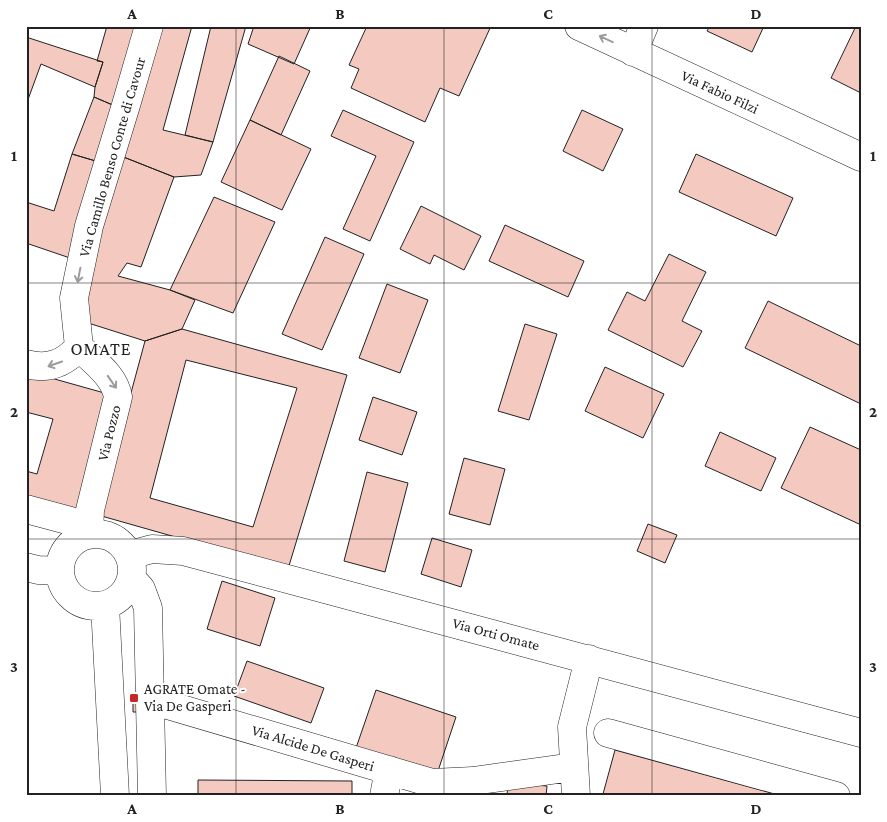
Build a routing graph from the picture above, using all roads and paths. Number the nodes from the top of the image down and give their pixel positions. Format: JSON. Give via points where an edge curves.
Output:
{"nodes":[{"id":1,"x":149,"y":26,"type":"edge"},
{"id":2,"x":579,"y":26,"type":"edge"},
{"id":3,"x":644,"y":26,"type":"edge"},
{"id":4,"x":633,"y":52,"type":"junction"},
{"id":5,"x":861,"y":157,"type":"edge"},
{"id":6,"x":78,"y":347,"type":"junction"},
{"id":7,"x":26,"y":364,"type":"edge"},
{"id":8,"x":26,"y":509,"type":"edge"},
{"id":9,"x":89,"y":528,"type":"junction"},
{"id":10,"x":26,"y":567,"type":"edge"},
{"id":11,"x":131,"y":567,"type":"junction"},
{"id":12,"x":60,"y":571,"type":"junction"},
{"id":13,"x":105,"y":605,"type":"junction"},
{"id":14,"x":589,"y":659,"type":"junction"},
{"id":15,"x":151,"y":700,"type":"junction"},
{"id":16,"x":608,"y":733,"type":"dead end"},
{"id":17,"x":861,"y":734,"type":"edge"},
{"id":18,"x":573,"y":767,"type":"junction"},
{"id":19,"x":387,"y":783,"type":"edge"},
{"id":20,"x":116,"y":796,"type":"edge"},
{"id":21,"x":152,"y":796,"type":"edge"},
{"id":22,"x":576,"y":796,"type":"edge"},
{"id":23,"x":836,"y":796,"type":"edge"}],
"edges":[{"from":1,"to":6,"type":"street","name":"Via Camillo Benso Conte di Cavour","one_way":true,"via":[[89,226],[74,298]]},
{"from":4,"to":2,"type":"street","name":"Via Fabio Filzi","one_way":true},
{"from":3,"to":4,"type":"street"},
{"from":4,"to":5,"type":"street","name":"Via Fabio Filzi"},
{"from":6,"to":7,"type":"street","one_way":true,"via":[[66,360],[52,366]]},
{"from":6,"to":9,"type":"street","name":"Via Pozzo","one_way":true,"via":[[111,379],[118,397],[90,510]]},
{"from":8,"to":9,"type":"street"},
{"from":9,"to":11,"type":"street","via":[[114,537],[123,545]]},
{"from":9,"to":12,"type":"street","via":[[68,546],[62,556]]},
{"from":10,"to":12,"type":"street"},
{"from":11,"to":13,"type":"street","via":[[127,590]]},
{"from":11,"to":14,"type":"street","name":"Via Orti Omate","via":[[152,549],[183,551]]},
{"from":11,"to":15,"type":"street","via":[[148,608]]},
{"from":12,"to":13,"type":"street","via":[[66,591],[74,600],[85,605]]},
{"from":13,"to":20,"type":"street"},
{"from":14,"to":17,"type":"street","name":"Via Orti Omate"},
{"from":14,"to":18,"type":"street","via":[[572,727]]},
{"from":15,"to":19,"type":"street","name":"Via Alcide De Gasperi"},
{"from":15,"to":21,"type":"street"},
{"from":16,"to":23,"type":"street"},
{"from":18,"to":19,"type":"street","name":"Via Alcide De Gasperi","via":[[473,781]]},
{"from":18,"to":22,"type":"street"}]}
